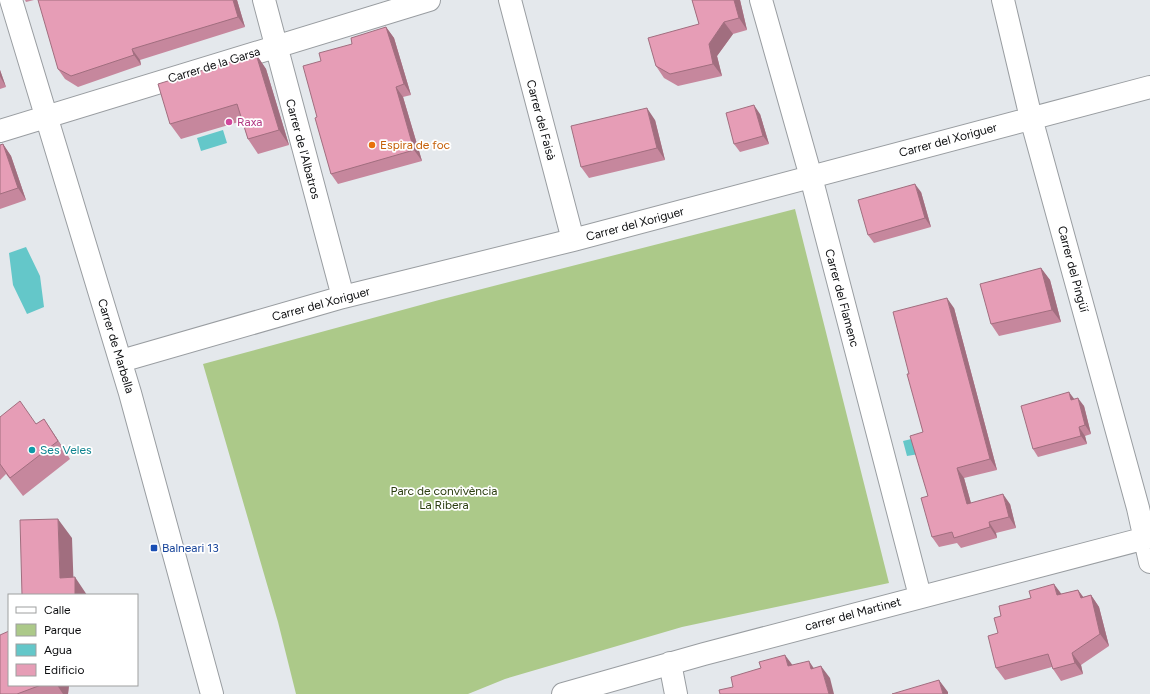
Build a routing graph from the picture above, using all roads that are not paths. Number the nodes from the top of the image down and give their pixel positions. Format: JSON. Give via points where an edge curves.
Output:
{"nodes":[{"id":1,"x":11,"y":0,"type":"edge"},
{"id":2,"x":264,"y":0,"type":"edge"},
{"id":3,"x":429,"y":0,"type":"edge"},
{"id":4,"x":510,"y":0,"type":"edge"},
{"id":5,"x":761,"y":0,"type":"edge"},
{"id":6,"x":1003,"y":0,"type":"edge"},
{"id":7,"x":276,"y":46,"type":"junction"},
{"id":8,"x":1150,"y":87,"type":"edge"},
{"id":9,"x":46,"y":116,"type":"junction"},
{"id":10,"x":1031,"y":118,"type":"junction"},
{"id":11,"x":0,"y":130,"type":"edge"},
{"id":12,"x":811,"y":177,"type":"junction"},
{"id":13,"x":573,"y":240,"type":"junction"},
{"id":14,"x":343,"y":297,"type":"junction"},
{"id":15,"x":121,"y":361,"type":"junction"},
{"id":16,"x":1147,"y":538,"type":"edge"},
{"id":17,"x":1150,"y":562,"type":"edge"},
{"id":18,"x":920,"y":596,"type":"junction"},
{"id":19,"x":670,"y":663,"type":"junction"},
{"id":20,"x":212,"y":694,"type":"edge"},
{"id":21,"x":563,"y":694,"type":"edge"},
{"id":22,"x":676,"y":694,"type":"edge"}],
"edges":[{"from":1,"to":9,"type":"street","name":"Carrer de Marbella"},
{"from":2,"to":7,"type":"street","name":"Carrer de l'Albatros"},
{"from":3,"to":7,"type":"street","name":"Carrer de la Garsa"},
{"from":4,"to":13,"type":"street","name":"Carrer del Faisà"},
{"from":5,"to":12,"type":"street","name":"Carrer del Flamenc"},
{"from":6,"to":10,"type":"street","name":"Carrer del Pingüí"},
{"from":7,"to":9,"type":"street","name":"Carrer de la Garsa"},
{"from":7,"to":14,"type":"street","name":"Carrer de l'Albatros"},
{"from":8,"to":10,"type":"street","name":"Carrer del Xoriguer"},
{"from":9,"to":11,"type":"street","name":"Carrer de la Garsa"},
{"from":9,"to":15,"type":"street","name":"Carrer de Marbella"},
{"from":10,"to":12,"type":"street","name":"Carrer del Xoriguer"},
{"from":10,"to":16,"type":"street","name":"Carrer del Pingüí"},
{"from":12,"to":13,"type":"street","name":"Carrer del Xoriguer"},
{"from":12,"to":18,"type":"street","name":"Carrer del Flamenc"},
{"from":13,"to":14,"type":"street","name":"Carrer del Xoriguer"},
{"from":14,"to":15,"type":"street","name":"Carrer del Xoriguer"},
{"from":15,"to":20,"type":"street","name":"Carrer de Marbella"},
{"from":16,"to":17,"type":"street","name":"Carrer del Pingüí"},
{"from":16,"to":18,"type":"street","name":"carrer del Martinet"},
{"from":18,"to":19,"type":"street","name":"carrer del Martinet"},
{"from":19,"to":21,"type":"street","name":"carrer del Martinet"},
{"from":19,"to":22,"type":"street"}]}
